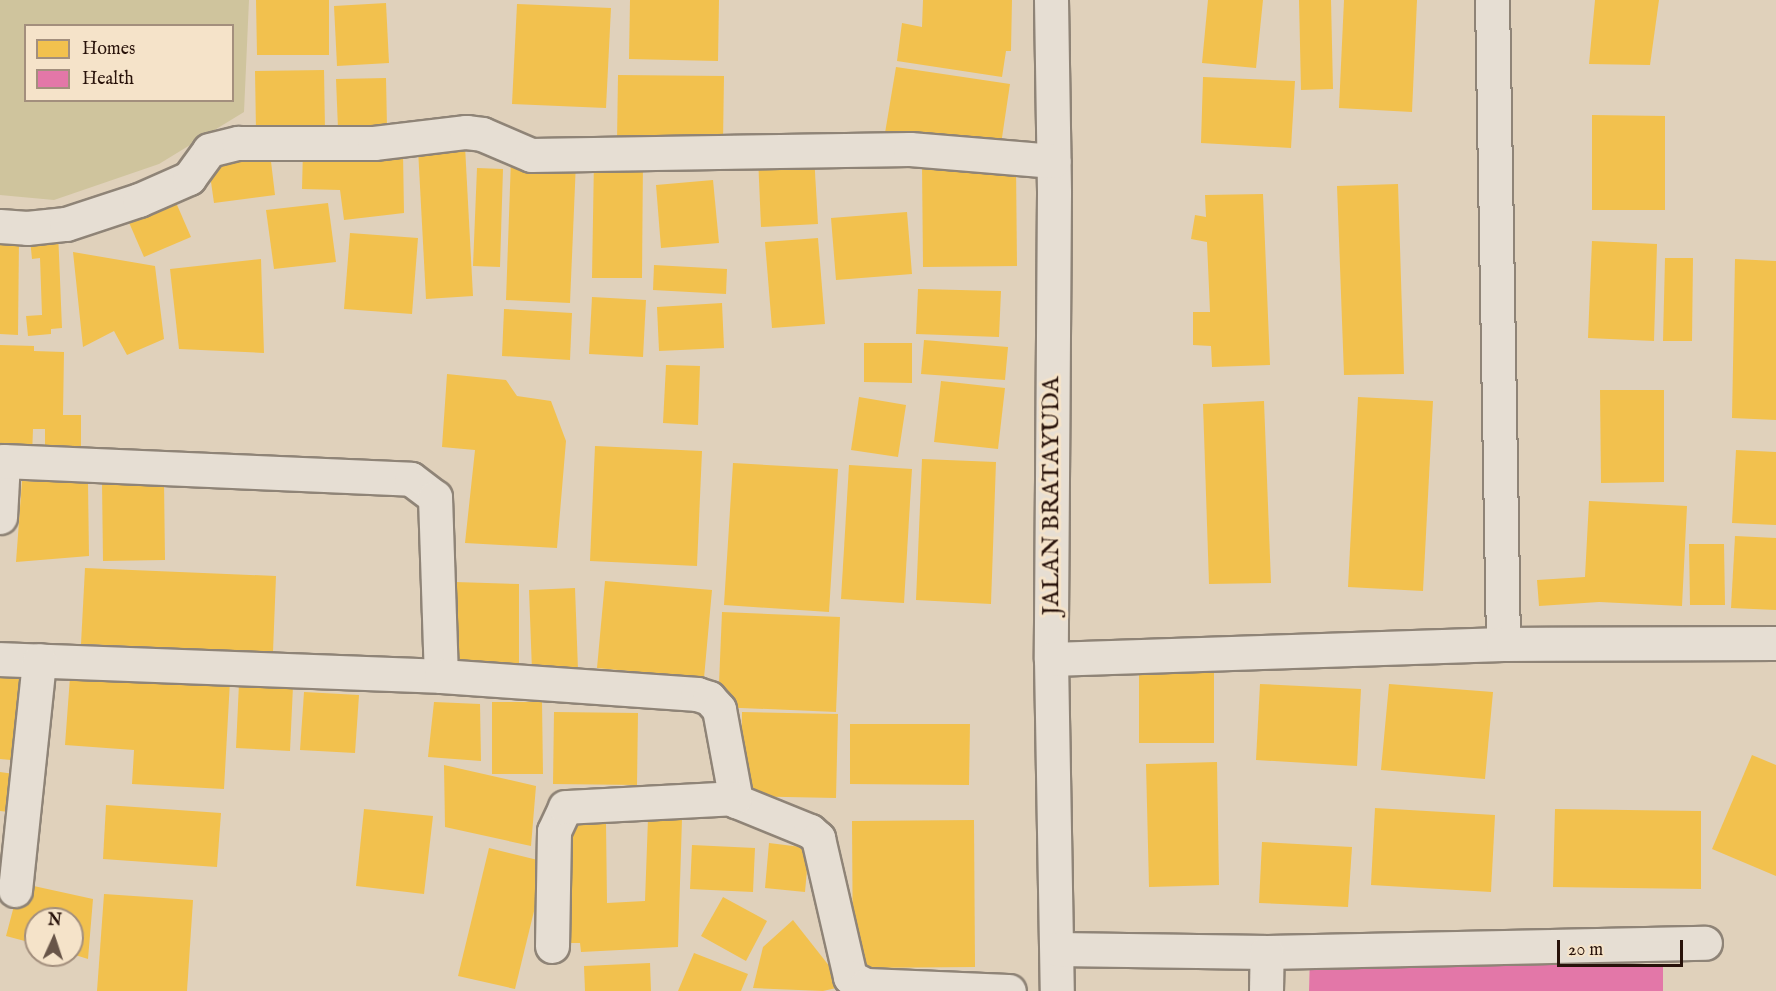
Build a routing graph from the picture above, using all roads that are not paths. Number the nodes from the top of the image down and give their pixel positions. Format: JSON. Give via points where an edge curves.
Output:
{"nodes":[{"id":1,"x":1051,"y":0,"type":"edge"},
{"id":2,"x":1492,"y":0,"type":"edge"},
{"id":3,"x":1053,"y":161,"type":"junction"},
{"id":4,"x":0,"y":226,"type":"edge"},
{"id":5,"x":1,"y":461,"type":"edge"},
{"id":6,"x":0,"y":518,"type":"edge"},
{"id":7,"x":1776,"y":643,"type":"edge"},
{"id":8,"x":1503,"y":644,"type":"junction"},
{"id":9,"x":0,"y":659,"type":"edge"},
{"id":10,"x":1051,"y":659,"type":"junction"},
{"id":11,"x":39,"y":660,"type":"junction"},
{"id":12,"x":441,"y":676,"type":"junction"},
{"id":13,"x":735,"y":798,"type":"junction"},
{"id":14,"x":15,"y":890,"type":"dead end"},
{"id":15,"x":1705,"y":943,"type":"dead end"},
{"id":16,"x":552,"y":946,"type":"dead end"},
{"id":17,"x":1057,"y":949,"type":"junction"},
{"id":18,"x":1267,"y":952,"type":"junction"},
{"id":19,"x":1009,"y":991,"type":"edge"},
{"id":20,"x":1057,"y":991,"type":"edge"},
{"id":21,"x":1266,"y":991,"type":"edge"}],
"edges":[{"from":1,"to":3,"type":"street","name":"JALAN BRATAYUDA"},
{"from":2,"to":8,"type":"street"},
{"from":3,"to":4,"type":"street","via":[[910,149],[531,154],[482,134],[466,132],[374,143],[238,143],[210,150],[189,178],[139,200],[66,224]]},
{"from":3,"to":10,"type":"street","name":"JALAN BRATAYUDA"},
{"from":5,"to":6,"type":"street"},
{"from":5,"to":12,"type":"street","via":[[398,477],[420,483],[435,497]]},
{"from":7,"to":8,"type":"street"},
{"from":8,"to":10,"type":"street"},
{"from":9,"to":11,"type":"street"},
{"from":10,"to":17,"type":"street","name":"JALAN BRATAYUDA"},
{"from":11,"to":12,"type":"street"},
{"from":11,"to":14,"type":"street"},
{"from":12,"to":13,"type":"street","via":[[697,694],[709,698],[719,709]]},
{"from":13,"to":16,"type":"street","via":[[565,807],[554,831]]},
{"from":13,"to":19,"type":"street","via":[[818,838],[850,977],[855,982]]},
{"from":15,"to":18,"type":"street"},
{"from":17,"to":18,"type":"street"},
{"from":17,"to":20,"type":"street","name":"JALAN BRATAYUDA"},
{"from":18,"to":21,"type":"street"}]}
